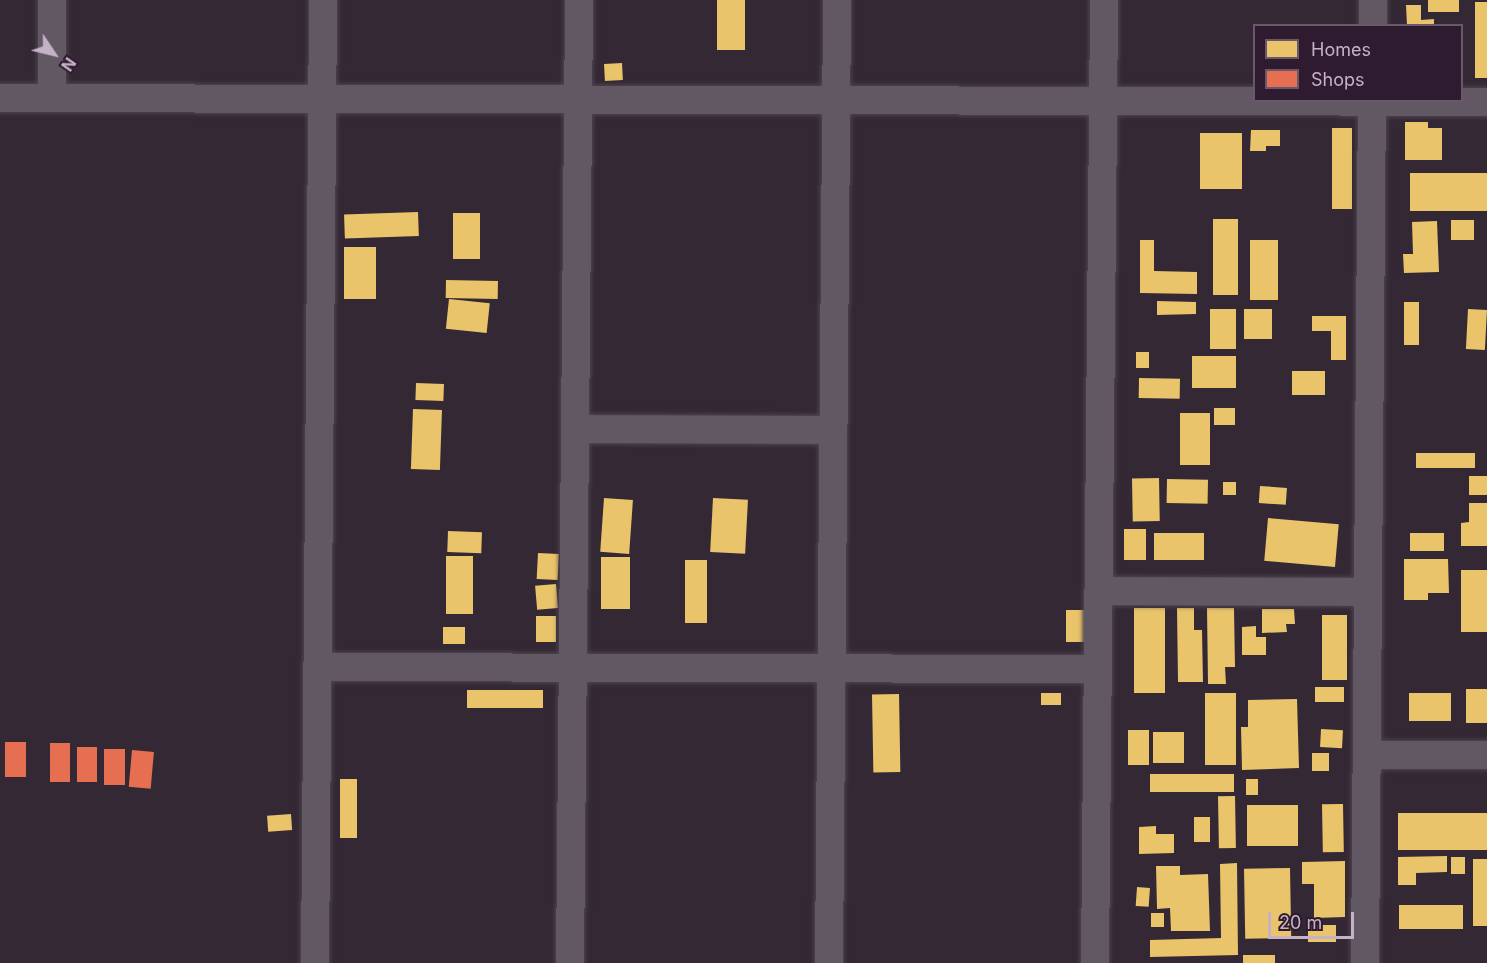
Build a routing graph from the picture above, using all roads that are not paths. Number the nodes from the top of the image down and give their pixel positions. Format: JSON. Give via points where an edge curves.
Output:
{"nodes":[{"id":1,"x":52,"y":0,"type":"edge"},
{"id":2,"x":323,"y":0,"type":"edge"},
{"id":3,"x":579,"y":0,"type":"edge"},
{"id":4,"x":837,"y":0,"type":"edge"},
{"id":5,"x":1104,"y":0,"type":"edge"},
{"id":6,"x":1373,"y":0,"type":"edge"},
{"id":7,"x":1373,"y":24,"type":"edge"},
{"id":8,"x":0,"y":98,"type":"edge"},
{"id":9,"x":52,"y":98,"type":"junction"},
{"id":10,"x":322,"y":99,"type":"junction"},
{"id":11,"x":578,"y":99,"type":"junction"},
{"id":12,"x":836,"y":100,"type":"junction"},
{"id":13,"x":1103,"y":101,"type":"junction"},
{"id":14,"x":1253,"y":101,"type":"edge"},
{"id":15,"x":1372,"y":102,"type":"edge"},
{"id":16,"x":1463,"y":102,"type":"edge"},
{"id":17,"x":1487,"y":102,"type":"edge"},
{"id":18,"x":575,"y":429,"type":"junction"},
{"id":19,"x":833,"y":430,"type":"junction"},
{"id":20,"x":1099,"y":591,"type":"junction"},
{"id":21,"x":1368,"y":592,"type":"junction"},
{"id":22,"x":318,"y":667,"type":"junction"},
{"id":23,"x":573,"y":668,"type":"junction"},
{"id":24,"x":831,"y":668,"type":"junction"},
{"id":25,"x":1098,"y":669,"type":"junction"},
{"id":26,"x":1367,"y":755,"type":"junction"},
{"id":27,"x":1487,"y":755,"type":"edge"},
{"id":28,"x":315,"y":963,"type":"edge"},
{"id":29,"x":570,"y":963,"type":"edge"},
{"id":30,"x":828,"y":963,"type":"edge"},
{"id":31,"x":1095,"y":963,"type":"edge"},
{"id":32,"x":1365,"y":963,"type":"edge"}],
"edges":[{"from":1,"to":9,"type":"street"},
{"from":2,"to":10,"type":"street"},
{"from":3,"to":11,"type":"street"},
{"from":4,"to":12,"type":"street"},
{"from":5,"to":13,"type":"street"},
{"from":6,"to":7,"type":"street"},
{"from":8,"to":9,"type":"street"},
{"from":9,"to":10,"type":"street"},
{"from":10,"to":11,"type":"street"},
{"from":10,"to":22,"type":"street"},
{"from":11,"to":12,"type":"street"},
{"from":11,"to":18,"type":"street"},
{"from":12,"to":13,"type":"street"},
{"from":12,"to":19,"type":"street"},
{"from":13,"to":14,"type":"street"},
{"from":13,"to":20,"type":"street"},
{"from":15,"to":21,"type":"street"},
{"from":16,"to":17,"type":"street"},
{"from":18,"to":19,"type":"street"},
{"from":18,"to":23,"type":"street"},
{"from":19,"to":24,"type":"street"},
{"from":20,"to":21,"type":"street"},
{"from":20,"to":25,"type":"street"},
{"from":21,"to":26,"type":"street"},
{"from":22,"to":23,"type":"street"},
{"from":22,"to":28,"type":"street"},
{"from":23,"to":24,"type":"street"},
{"from":23,"to":29,"type":"street"},
{"from":24,"to":25,"type":"street"},
{"from":24,"to":30,"type":"street"},
{"from":25,"to":31,"type":"street"},
{"from":26,"to":27,"type":"street"},
{"from":26,"to":32,"type":"street"}]}
